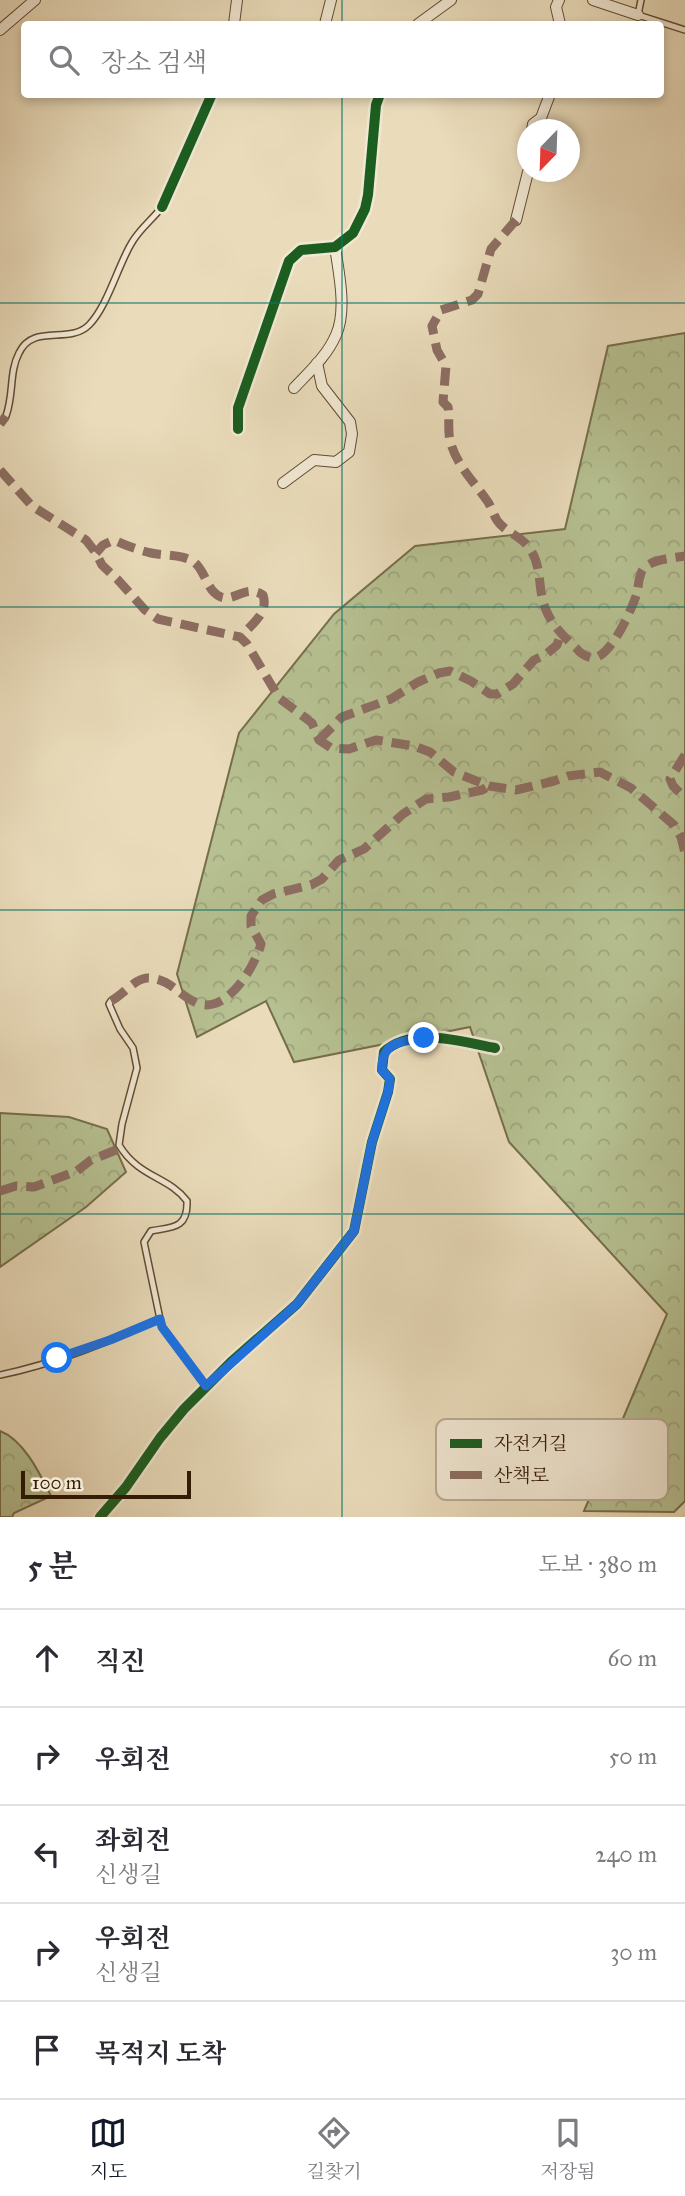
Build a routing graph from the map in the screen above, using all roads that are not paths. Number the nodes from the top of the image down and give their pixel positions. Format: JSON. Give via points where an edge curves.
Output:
{"nodes":[{"id":1,"x":35,"y":0,"type":"edge"},
{"id":2,"x":237,"y":0,"type":"edge"},
{"id":3,"x":331,"y":0,"type":"edge"},
{"id":4,"x":451,"y":0,"type":"edge"},
{"id":5,"x":559,"y":0,"type":"edge"},
{"id":6,"x":593,"y":0,"type":"edge"},
{"id":7,"x":641,"y":0,"type":"edge"},
{"id":8,"x":638,"y":15,"type":"junction"},
{"id":9,"x":234,"y":21,"type":"edge"},
{"id":10,"x":326,"y":21,"type":"edge"},
{"id":11,"x":422,"y":21,"type":"edge"},
{"id":12,"x":559,"y":21,"type":"edge"},
{"id":13,"x":657,"y":21,"type":"edge"},
{"id":14,"x":664,"y":23,"type":"edge"},
{"id":15,"x":0,"y":30,"type":"edge"},
{"id":16,"x":685,"y":30,"type":"edge"},
{"id":17,"x":210,"y":98,"type":"edge"},
{"id":18,"x":379,"y":98,"type":"edge"},
{"id":19,"x":548,"y":98,"type":"edge"},
{"id":20,"x":540,"y":119,"type":"edge"},
{"id":21,"x":525,"y":182,"type":"edge"},
{"id":22,"x":162,"y":207,"type":"joint"},
{"id":23,"x":516,"y":219,"type":"dead end"},
{"id":24,"x":335,"y":247,"type":"junction"},
{"id":25,"x":317,"y":363,"type":"junction"},
{"id":26,"x":294,"y":387,"type":"dead end"},
{"id":27,"x":6,"y":416,"type":"dead end"},
{"id":28,"x":238,"y":429,"type":"dead end"},
{"id":29,"x":283,"y":483,"type":"dead end"},
{"id":30,"x":111,"y":1001,"type":"dead end"},
{"id":31,"x":495,"y":1048,"type":"dead end"},
{"id":32,"x":160,"y":1319,"type":"junction"},
{"id":33,"x":0,"y":1375,"type":"edge"},
{"id":34,"x":206,"y":1386,"type":"junction"},
{"id":35,"x":100,"y":1517,"type":"edge"}],
"edges":[{"from":1,"to":15,"type":"street"},
{"from":2,"to":9,"type":"street"},
{"from":3,"to":10,"type":"street"},
{"from":4,"to":11,"type":"street"},
{"from":5,"to":12,"type":"street"},
{"from":6,"to":8,"type":"street"},
{"from":7,"to":8,"type":"lane"},
{"from":8,"to":13,"type":"lane"},
{"from":14,"to":16,"type":"lane"},
{"from":17,"to":22,"type":"street"},
{"from":18,"to":24,"type":"street","via":[[365,209],[353,233]]},
{"from":19,"to":20,"type":"street"},
{"from":21,"to":23,"type":"street"},
{"from":22,"to":27,"type":"lane","via":[[130,245],[91,324],[66,336],[38,336],[21,348]]},
{"from":24,"to":25,"type":"street","via":[[341,311],[336,335]]},
{"from":24,"to":28,"type":"street","via":[[302,250],[289,261],[238,408]]},
{"from":25,"to":26,"type":"street"},
{"from":25,"to":29,"type":"street","via":[[322,386],[351,422],[348,452],[336,462],[314,460]]},
{"from":30,"to":32,"type":"lane","via":[[137,1068],[119,1145],[135,1165],[187,1201],[184,1219],[177,1226],[150,1231],[144,1242]]},
{"from":31,"to":34,"type":"street","via":[[424,1038],[393,1044],[384,1052],[382,1070],[390,1079],[388,1092],[372,1142],[354,1231],[297,1304]]},
{"from":32,"to":33,"type":"lane","via":[[30,1369]]},
{"from":32,"to":34,"type":"lane"},
{"from":34,"to":35,"type":"street"}]}
